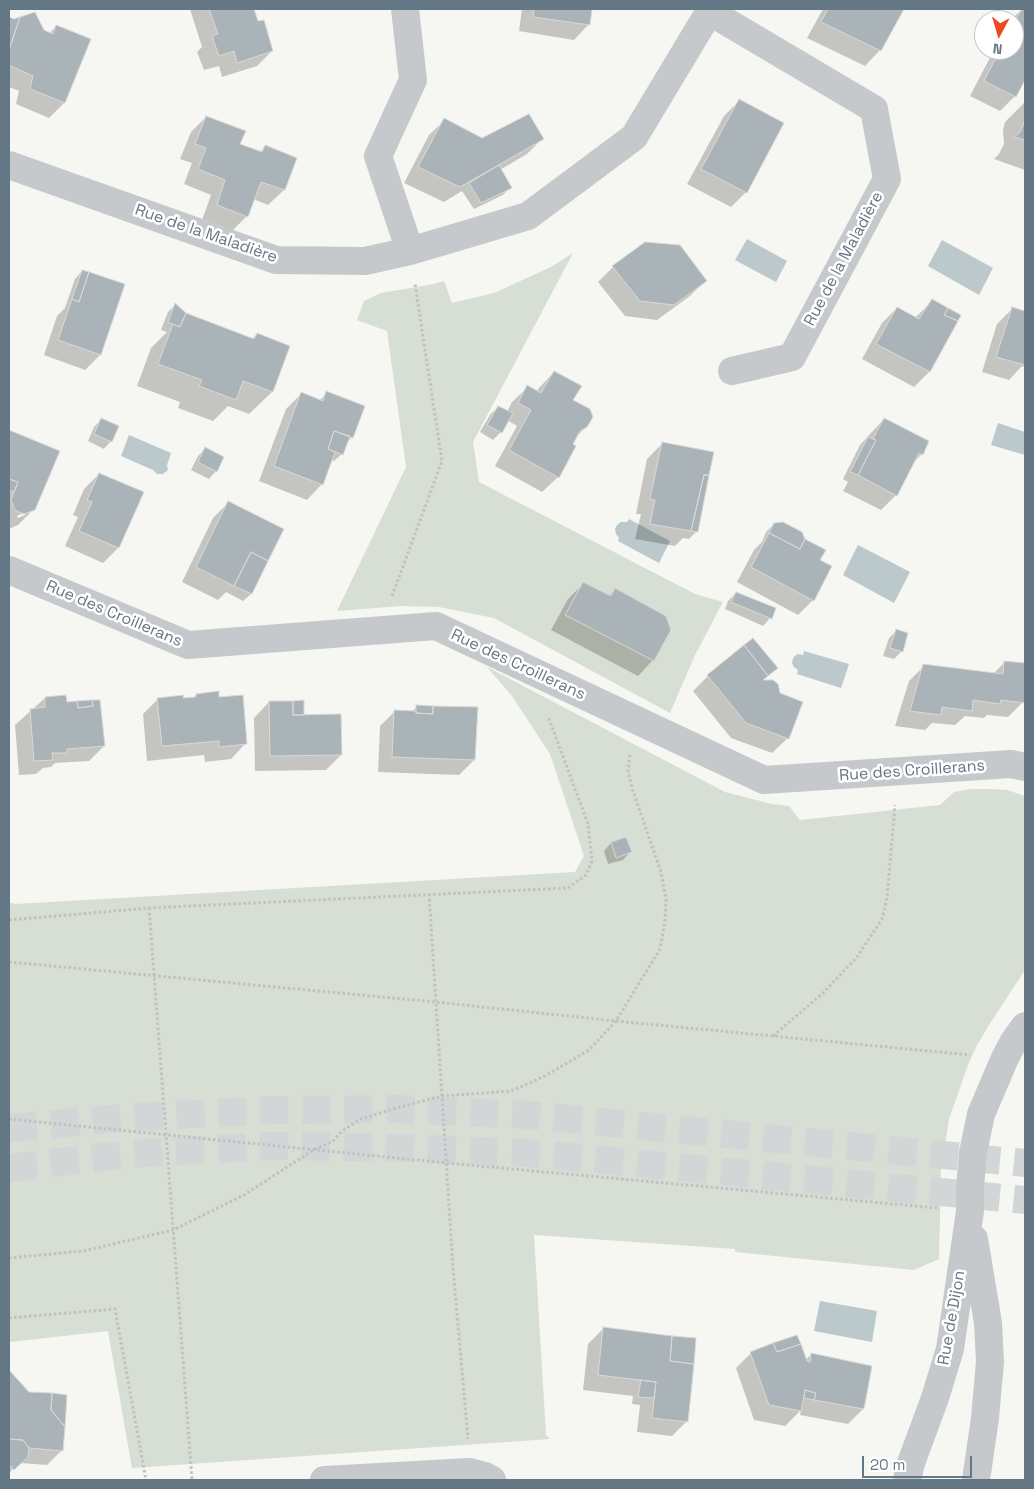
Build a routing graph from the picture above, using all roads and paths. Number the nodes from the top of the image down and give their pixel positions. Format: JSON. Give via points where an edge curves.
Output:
{"nodes":[{"id":1,"x":405,"y":9,"type":"edge"},
{"id":2,"x":711,"y":10,"type":"edge"},
{"id":3,"x":9,"y":165,"type":"edge"},
{"id":4,"x":410,"y":251,"type":"junction"},
{"id":5,"x":732,"y":371,"type":"dead end"},
{"id":6,"x":9,"y":570,"type":"edge"},
{"id":7,"x":380,"y":630,"type":"junction"},
{"id":8,"x":548,"y":678,"type":"junction"},
{"id":9,"x":643,"y":723,"type":"junction"},
{"id":10,"x":1025,"y":767,"type":"edge"},
{"id":11,"x":895,"y":772,"type":"junction"},
{"id":12,"x":429,"y":894,"type":"junction"},
{"id":13,"x":149,"y":908,"type":"junction"},
{"id":14,"x":9,"y":920,"type":"edge"},
{"id":15,"x":9,"y":962,"type":"edge"},
{"id":16,"x":154,"y":977,"type":"junction"},
{"id":17,"x":435,"y":1002,"type":"junction"},
{"id":18,"x":616,"y":1021,"type":"junction"},
{"id":19,"x":1025,"y":1026,"type":"edge"},
{"id":20,"x":773,"y":1036,"type":"junction"},
{"id":21,"x":1005,"y":1058,"type":"junction"},
{"id":22,"x":442,"y":1096,"type":"junction"},
{"id":23,"x":9,"y":1119,"type":"edge"},
{"id":24,"x":166,"y":1134,"type":"junction"},
{"id":25,"x":316,"y":1149,"type":"junction"},
{"id":26,"x":447,"y":1163,"type":"junction"},
{"id":27,"x":970,"y":1211,"type":"junction"},
{"id":28,"x":173,"y":1230,"type":"junction"},
{"id":29,"x":9,"y":1258,"type":"edge"},
{"id":30,"x":9,"y":1318,"type":"edge"},
{"id":31,"x":481,"y":1476,"type":"edge"},
{"id":32,"x":146,"y":1480,"type":"edge"},
{"id":33,"x":192,"y":1480,"type":"edge"},
{"id":34,"x":324,"y":1480,"type":"edge"},
{"id":35,"x":907,"y":1480,"type":"edge"},
{"id":36,"x":976,"y":1480,"type":"edge"}],
"edges":[{"from":1,"to":4,"type":"street","via":[[413,80],[378,156]]},
{"from":2,"to":4,"type":"street","name":"Rue de la Maladière","via":[[634,137],[528,216]]},
{"from":2,"to":5,"type":"street","name":"Rue de la Maladière","via":[[874,109],[887,179],[792,357]]},
{"from":3,"to":4,"type":"street","name":"Rue de la Maladière","via":[[276,260],[365,261]]},
{"from":4,"to":7,"type":"path","via":[[442,461]]},
{"from":6,"to":7,"type":"street","name":"Rue des Croillerans","via":[[188,645]]},
{"from":7,"to":8,"type":"street","name":"Rue des Croillerans","via":[[436,626]]},
{"from":8,"to":9,"type":"street","name":"Rue des Croillerans"},
{"from":8,"to":12,"type":"path","via":[[546,710],[588,824],[592,861],[586,875],[568,888]]},
{"from":9,"to":11,"type":"street","name":"Rue des Croillerans","via":[[764,780]]},
{"from":9,"to":18,"type":"path","via":[[629,756],[628,772],[661,872],[666,898],[665,922],[660,949]]},
{"from":10,"to":11,"type":"street","name":"Rue des Croillerans","via":[[1011,764]]},
{"from":11,"to":20,"type":"path","via":[[895,816],[882,919],[857,957],[828,988]]},
{"from":12,"to":13,"type":"path"},
{"from":12,"to":17,"type":"path"},
{"from":13,"to":14,"type":"path"},
{"from":13,"to":16,"type":"path"},
{"from":15,"to":16,"type":"path"},
{"from":16,"to":17,"type":"path"},
{"from":16,"to":24,"type":"path"},
{"from":17,"to":18,"type":"path"},
{"from":17,"to":22,"type":"path"},
{"from":18,"to":20,"type":"path"},
{"from":18,"to":22,"type":"path","via":[[589,1050],[545,1076],[511,1091]]},
{"from":19,"to":21,"type":"street","name":"Rue de Dijon"},
{"from":20,"to":21,"type":"path"},
{"from":21,"to":27,"type":"street","name":"Rue de Dijon","via":[[982,1114],[973,1153]]},
{"from":22,"to":25,"type":"path","via":[[361,1119],[332,1142]]},
{"from":22,"to":26,"type":"path"},
{"from":23,"to":24,"type":"path"},
{"from":24,"to":25,"type":"path"},
{"from":24,"to":28,"type":"path"},
{"from":25,"to":26,"type":"path"},
{"from":25,"to":28,"type":"path","via":[[244,1195]]},
{"from":26,"to":27,"type":"path"},
{"from":26,"to":31,"type":"path","via":[[454,1268]]},
{"from":27,"to":35,"type":"street","name":"Rue de Dijon","via":[[950,1349]]},
{"from":27,"to":36,"type":"street","name":"Rue de Dijon","via":[[988,1323],[990,1362],[986,1418]]},
{"from":28,"to":29,"type":"path","via":[[83,1251]]},
{"from":28,"to":33,"type":"path"},
{"from":30,"to":32,"type":"path","via":[[115,1309]]},
{"from":31,"to":34,"type":"street"}]}
